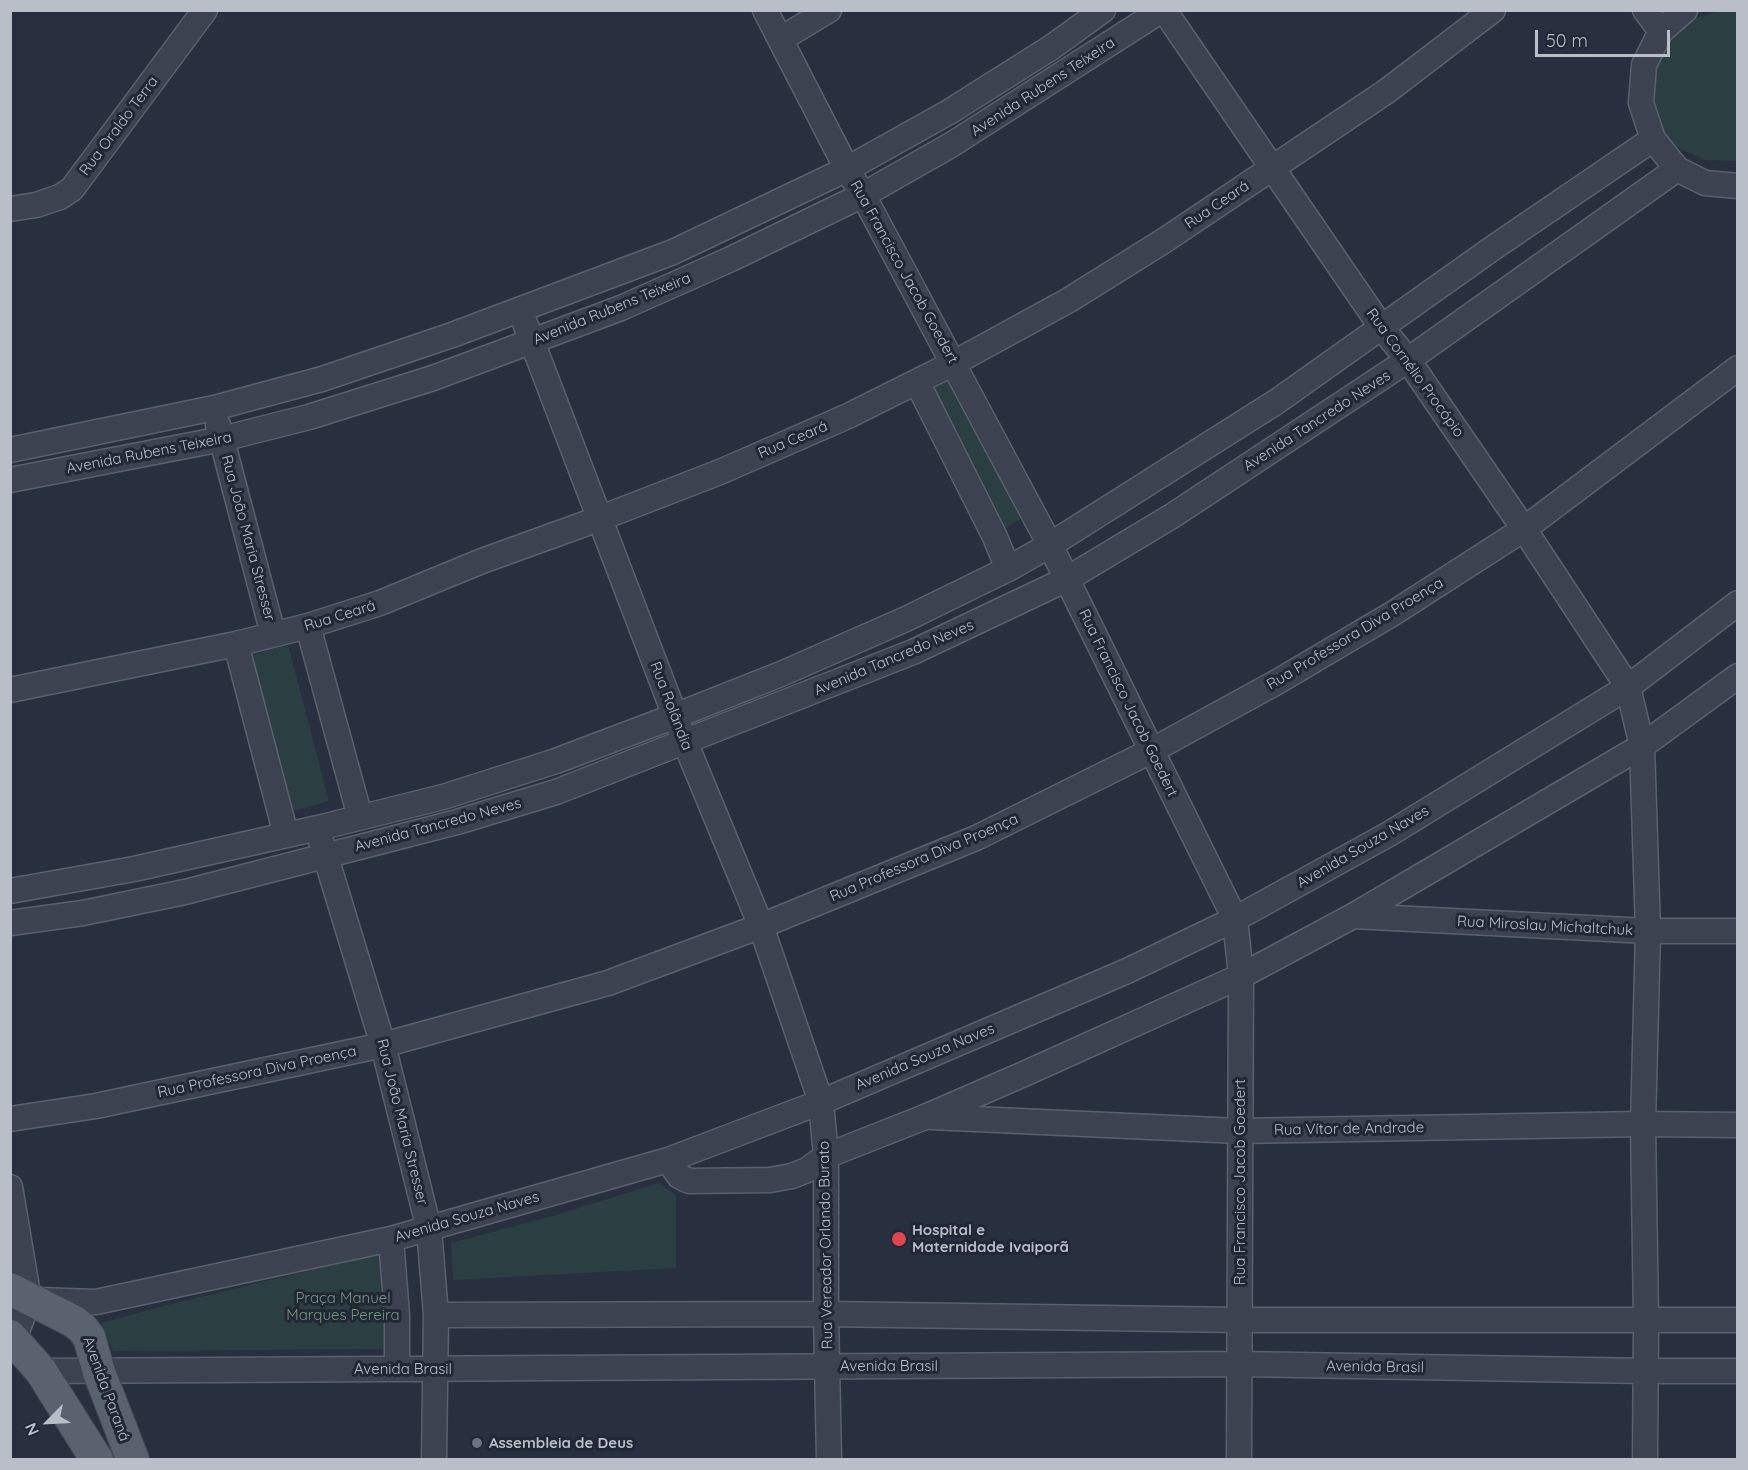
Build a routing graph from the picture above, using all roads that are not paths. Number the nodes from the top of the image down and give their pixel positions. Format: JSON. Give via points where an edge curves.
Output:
{"nodes":[{"id":1,"x":205,"y":10,"type":"edge"},
{"id":2,"x":765,"y":10,"type":"edge"},
{"id":3,"x":829,"y":10,"type":"edge"},
{"id":4,"x":1103,"y":10,"type":"edge"},
{"id":5,"x":1163,"y":10,"type":"edge"},
{"id":6,"x":1493,"y":10,"type":"edge"},
{"id":7,"x":1645,"y":10,"type":"edge"},
{"id":8,"x":1685,"y":10,"type":"edge"},
{"id":9,"x":1661,"y":31,"type":"junction"},
{"id":10,"x":781,"y":39,"type":"junction"},
{"id":11,"x":1653,"y":139,"type":"junction"},
{"id":12,"x":1272,"y":168,"type":"junction"},
{"id":13,"x":847,"y":169,"type":"junction"},
{"id":14,"x":1677,"y":169,"type":"junction"},
{"id":15,"x":1737,"y":186,"type":"edge"},
{"id":16,"x":863,"y":195,"type":"junction"},
{"id":17,"x":10,"y":209,"type":"edge"},
{"id":18,"x":520,"y":310,"type":"junction"},
{"id":19,"x":1382,"y":328,"type":"junction"},
{"id":20,"x":534,"y":342,"type":"junction"},
{"id":21,"x":1408,"y":360,"type":"junction"},
{"id":22,"x":954,"y":363,"type":"junction"},
{"id":23,"x":1737,"y":368,"type":"edge"},
{"id":24,"x":917,"y":382,"type":"junction"},
{"id":25,"x":213,"y":408,"type":"junction"},
{"id":26,"x":222,"y":440,"type":"junction"},
{"id":27,"x":10,"y":450,"type":"edge"},
{"id":28,"x":10,"y":480,"type":"edge"},
{"id":29,"x":601,"y":518,"type":"junction"},
{"id":30,"x":1524,"y":529,"type":"junction"},
{"id":31,"x":1050,"y":545,"type":"junction"},
{"id":32,"x":1008,"y":569,"type":"junction"},
{"id":33,"x":1067,"y":579,"type":"junction"},
{"id":34,"x":1737,"y":603,"type":"edge"},
{"id":35,"x":309,"y":626,"type":"junction"},
{"id":36,"x":273,"y":634,"type":"junction"},
{"id":37,"x":236,"y":644,"type":"junction"},
{"id":38,"x":1737,"y":676,"type":"edge"},
{"id":39,"x":1628,"y":687,"type":"junction"},
{"id":40,"x":10,"y":690,"type":"edge"},
{"id":41,"x":675,"y":716,"type":"junction"},
{"id":42,"x":685,"y":742,"type":"junction"},
{"id":43,"x":1642,"y":746,"type":"junction"},
{"id":44,"x":1151,"y":751,"type":"junction"},
{"id":45,"x":360,"y":817,"type":"junction"},
{"id":46,"x":318,"y":828,"type":"junction"},
{"id":47,"x":285,"y":835,"type":"junction"},
{"id":48,"x":325,"y":856,"type":"junction"},
{"id":49,"x":10,"y":891,"type":"edge"},
{"id":50,"x":1353,"y":916,"type":"junction"},
{"id":51,"x":1235,"y":919,"type":"junction"},
{"id":52,"x":10,"y":923,"type":"edge"},
{"id":53,"x":761,"y":926,"type":"junction"},
{"id":54,"x":1648,"y":931,"type":"junction"},
{"id":55,"x":1737,"y":931,"type":"edge"},
{"id":56,"x":1242,"y":976,"type":"junction"},
{"id":57,"x":382,"y":1045,"type":"junction"},
{"id":58,"x":821,"y":1102,"type":"junction"},
{"id":59,"x":925,"y":1117,"type":"junction"},
{"id":60,"x":10,"y":1119,"type":"edge"},
{"id":61,"x":1643,"y":1124,"type":"junction"},
{"id":62,"x":1737,"y":1125,"type":"edge"},
{"id":63,"x":1239,"y":1131,"type":"junction"},
{"id":64,"x":826,"y":1156,"type":"junction"},
{"id":65,"x":668,"y":1160,"type":"junction"},
{"id":66,"x":10,"y":1187,"type":"edge"},
{"id":67,"x":429,"y":1229,"type":"junction"},
{"id":68,"x":392,"y":1239,"type":"junction"},
{"id":69,"x":20,"y":1294,"type":"edge"},
{"id":70,"x":826,"y":1314,"type":"junction"},
{"id":71,"x":435,"y":1315,"type":"junction"},
{"id":72,"x":1240,"y":1320,"type":"junction"},
{"id":73,"x":1646,"y":1320,"type":"junction"},
{"id":74,"x":1737,"y":1320,"type":"edge"},
{"id":75,"x":12,"y":1339,"type":"edge"},
{"id":76,"x":1240,"y":1364,"type":"junction"},
{"id":77,"x":828,"y":1366,"type":"junction"},
{"id":78,"x":434,"y":1369,"type":"junction"},
{"id":79,"x":397,"y":1370,"type":"junction"},
{"id":80,"x":41,"y":1371,"type":"junction"},
{"id":81,"x":1646,"y":1371,"type":"junction"},
{"id":82,"x":1737,"y":1371,"type":"edge"},
{"id":83,"x":99,"y":1372,"type":"junction"},
{"id":84,"x":97,"y":1460,"type":"edge"},
{"id":85,"x":133,"y":1460,"type":"edge"},
{"id":86,"x":434,"y":1460,"type":"edge"},
{"id":87,"x":829,"y":1460,"type":"edge"},
{"id":88,"x":1239,"y":1460,"type":"edge"},
{"id":89,"x":1645,"y":1460,"type":"edge"}],
"edges":[{"from":1,"to":17,"type":"street","name":"Rua Oraldo Terra","via":[[72,189],[36,205]]},
{"from":2,"to":10,"type":"street","name":"Rua Francisco Jacob Goedert"},
{"from":3,"to":10,"type":"street"},
{"from":4,"to":13,"type":"street","name":"Avenida Rubens Teixeira","via":[[949,112]]},
{"from":5,"to":12,"type":"street","name":"Rua Cornélio Procópio"},
{"from":5,"to":16,"type":"street","name":"Avenida Rubens Teixeira","via":[[951,145]]},
{"from":6,"to":12,"type":"street","name":"Rua Ceará","via":[[1387,91]]},
{"from":7,"to":9,"type":"street"},
{"from":8,"to":9,"type":"street"},
{"from":9,"to":11,"type":"street","via":[[1644,65],[1641,103]]},
{"from":10,"to":13,"type":"street","name":"Rua Francisco Jacob Goedert"},
{"from":11,"to":14,"type":"street"},
{"from":11,"to":19,"type":"street","name":"Avenida Tancredo Neves"},
{"from":12,"to":19,"type":"street","name":"Rua Cornélio Procópio"},
{"from":12,"to":22,"type":"street","name":"Rua Ceará","via":[[1069,300]]},
{"from":13,"to":16,"type":"street","name":"Rua Francisco Jacob Goedert"},
{"from":13,"to":18,"type":"street","name":"Avenida Rubens Teixeira","via":[[673,252]]},
{"from":14,"to":15,"type":"street","via":[[1706,183]]},
{"from":14,"to":21,"type":"street","name":"Avenida Tancredo Neves"},
{"from":16,"to":20,"type":"street","name":"Avenida Rubens Teixeira","via":[[651,295]]},
{"from":16,"to":22,"type":"street","name":"Rua Francisco Jacob Goedert"},
{"from":18,"to":20,"type":"street","name":"Rua Rolândia"},
{"from":18,"to":25,"type":"street","name":"Avenida Rubens Teixeira","via":[[322,379]]},
{"from":19,"to":21,"type":"street","name":"Rua Cornélio Procópio"},
{"from":19,"to":31,"type":"street","name":"Avenida Tancredo Neves","via":[[1276,402]]},
{"from":20,"to":26,"type":"street","name":"Avenida Rubens Teixeira","via":[[388,393]]},
{"from":20,"to":29,"type":"street","name":"Rua Rolândia"},
{"from":21,"to":30,"type":"street","name":"Rua Cornélio Procópio"},
{"from":21,"to":33,"type":"street","name":"Avenida Tancredo Neves","via":[[1172,516]]},
{"from":22,"to":24,"type":"street","name":"Rua Ceará"},
{"from":22,"to":31,"type":"street","name":"Rua Francisco Jacob Goedert"},
{"from":23,"to":30,"type":"street","name":"Rua Professora Diva Proença"},
{"from":24,"to":29,"type":"street","name":"Rua Ceará","via":[[720,472]]},
{"from":24,"to":32,"type":"street"},
{"from":25,"to":26,"type":"street","name":"Rua João Maria Stresser"},
{"from":25,"to":27,"type":"street","name":"Avenida Rubens Teixeira"},
{"from":26,"to":28,"type":"street","name":"Avenida Rubens Teixeira"},
{"from":26,"to":36,"type":"street","name":"Rua João Maria Stresser"},
{"from":29,"to":35,"type":"street","name":"Rua Ceará","via":[[380,603]]},
{"from":29,"to":41,"type":"street","name":"Rua Rolândia"},
{"from":30,"to":39,"type":"street","name":"Rua Cornélio Procópio"},
{"from":30,"to":44,"type":"street","name":"Rua Professora Diva Proença","via":[[1392,614]]},
{"from":31,"to":32,"type":"street","name":"Avenida Tancredo Neves"},
{"from":31,"to":33,"type":"street","name":"Rua Francisco Jacob Goedert"},
{"from":32,"to":41,"type":"street","name":"Avenida Tancredo Neves","via":[[906,619]]},
{"from":33,"to":42,"type":"street","name":"Avenida Tancredo Neves","via":[[913,652]]},
{"from":33,"to":44,"type":"street","name":"Rua Francisco Jacob Goedert"},
{"from":34,"to":39,"type":"street","name":"Avenida Souza Naves"},
{"from":35,"to":36,"type":"street","name":"Rua Ceará"},
{"from":35,"to":45,"type":"street"},
{"from":36,"to":37,"type":"street","name":"Rua Ceará"},
{"from":37,"to":40,"type":"street","name":"Rua Ceará"},
{"from":37,"to":47,"type":"street"},
{"from":38,"to":43,"type":"street"},
{"from":39,"to":43,"type":"street","name":"Rua Cornélio Procópio"},
{"from":39,"to":51,"type":"street","name":"Avenida Souza Naves","via":[[1389,834]]},
{"from":41,"to":42,"type":"street","name":"Rua Rolândia"},
{"from":41,"to":45,"type":"street","name":"Avenida Tancredo Neves","via":[[556,761],[442,797]]},
{"from":42,"to":48,"type":"street","name":"Avenida Tancredo Neves","via":[[556,792]]},
{"from":42,"to":53,"type":"street","name":"Rua Rolândia"},
{"from":43,"to":50,"type":"street"},
{"from":43,"to":54,"type":"street","name":"Rua Cornélio Procópio"},
{"from":44,"to":51,"type":"street","name":"Rua Francisco Jacob Goedert"},
{"from":44,"to":53,"type":"street","name":"Rua Professora Diva Proença","via":[[976,838]]},
{"from":45,"to":46,"type":"street","name":"Avenida Tancredo Neves"},
{"from":46,"to":47,"type":"street","name":"Avenida Tancredo Neves"},
{"from":46,"to":48,"type":"street","name":"Rua João Maria Stresser"},
{"from":47,"to":49,"type":"street","name":"Avenida Tancredo Neves","via":[[134,869]]},
{"from":48,"to":52,"type":"street","name":"Avenida Tancredo Neves","via":[[185,892]]},
{"from":48,"to":57,"type":"street","name":"Rua João Maria Stresser"},
{"from":50,"to":54,"type":"street","name":"Rua Miroslau Michaltchuk"},
{"from":50,"to":56,"type":"street"},
{"from":51,"to":56,"type":"street","name":"Rua Francisco Jacob Goedert"},
{"from":51,"to":58,"type":"street","name":"Avenida Souza Naves"},
{"from":53,"to":57,"type":"street","name":"Rua Professora Diva Proença","via":[[608,983]]},
{"from":53,"to":58,"type":"street","name":"Rua Rolândia"},
{"from":54,"to":55,"type":"street","name":"Rua Miroslau Michaltchuk"},
{"from":54,"to":61,"type":"street","name":"Rua Cornélio Procópio"},
{"from":56,"to":59,"type":"street"},
{"from":56,"to":63,"type":"street","name":"Rua Francisco Jacob Goedert"},
{"from":57,"to":60,"type":"street","name":"Rua Professora Diva Proença","via":[[107,1104]]},
{"from":57,"to":67,"type":"street","name":"Rua João Maria Stresser"},
{"from":58,"to":64,"type":"street","name":"Rua Vereador Orlando Burato"},
{"from":58,"to":65,"type":"street","name":"Avenida Souza Naves"},
{"from":59,"to":63,"type":"street","name":"Rua Vítor de Andrade"},
{"from":59,"to":64,"type":"street"},
{"from":61,"to":62,"type":"street","name":"Rua Vítor de Andrade"},
{"from":61,"to":63,"type":"street","name":"Rua Vítor de Andrade"},
{"from":61,"to":73,"type":"street","name":"Rua Cornélio Procópio"},
{"from":63,"to":72,"type":"street","name":"Rua Francisco Jacob Goedert"},
{"from":64,"to":65,"type":"street","via":[[807,1170],[770,1180],[689,1181],[679,1176]]},
{"from":64,"to":70,"type":"street","name":"Rua Vereador Orlando Burato"},
{"from":65,"to":67,"type":"street","name":"Avenida Souza Naves"},
{"from":66,"to":69,"type":"street"},
{"from":67,"to":68,"type":"street","name":"Avenida Souza Naves"},
{"from":67,"to":71,"type":"street","name":"Rua João Maria Stresser"},
{"from":68,"to":69,"type":"street","name":"Avenida Souza Naves","via":[[96,1302]]},
{"from":68,"to":79,"type":"street"},
{"from":69,"to":75,"type":"street"},
{"from":69,"to":83,"type":"main road","name":"Avenida Paraná","via":[[82,1328],[89,1337]]},
{"from":70,"to":71,"type":"street"},
{"from":70,"to":72,"type":"street"},
{"from":70,"to":77,"type":"street","name":"Rua Vereador Orlando Burato"},
{"from":71,"to":78,"type":"street","name":"Rua João Maria Stresser"},
{"from":72,"to":73,"type":"street"},
{"from":72,"to":76,"type":"street","name":"Rua Francisco Jacob Goedert"},
{"from":73,"to":74,"type":"street"},
{"from":73,"to":81,"type":"street","name":"Rua Cornélio Procópio"},
{"from":75,"to":80,"type":"main road"},
{"from":76,"to":77,"type":"street","name":"Avenida Brasil"},
{"from":76,"to":81,"type":"street","name":"Avenida Brasil"},
{"from":76,"to":88,"type":"street","name":"Rua Francisco Jacob Goedert"},
{"from":77,"to":78,"type":"street","name":"Avenida Brasil"},
{"from":77,"to":87,"type":"street","name":"Rua Vereador Orlando Burato"},
{"from":78,"to":79,"type":"street","name":"Avenida Brasil"},
{"from":78,"to":86,"type":"street","name":"Rua João Maria Stresser"},
{"from":79,"to":83,"type":"street","name":"Avenida Brasil"},
{"from":80,"to":83,"type":"street","name":"Avenida Brasil"},
{"from":80,"to":84,"type":"main road"},
{"from":81,"to":82,"type":"street","name":"Avenida Brasil"},
{"from":81,"to":89,"type":"street","name":"Rua Cornélio Procópio"},
{"from":83,"to":85,"type":"main road","name":"Avenida Paraná"}]}
